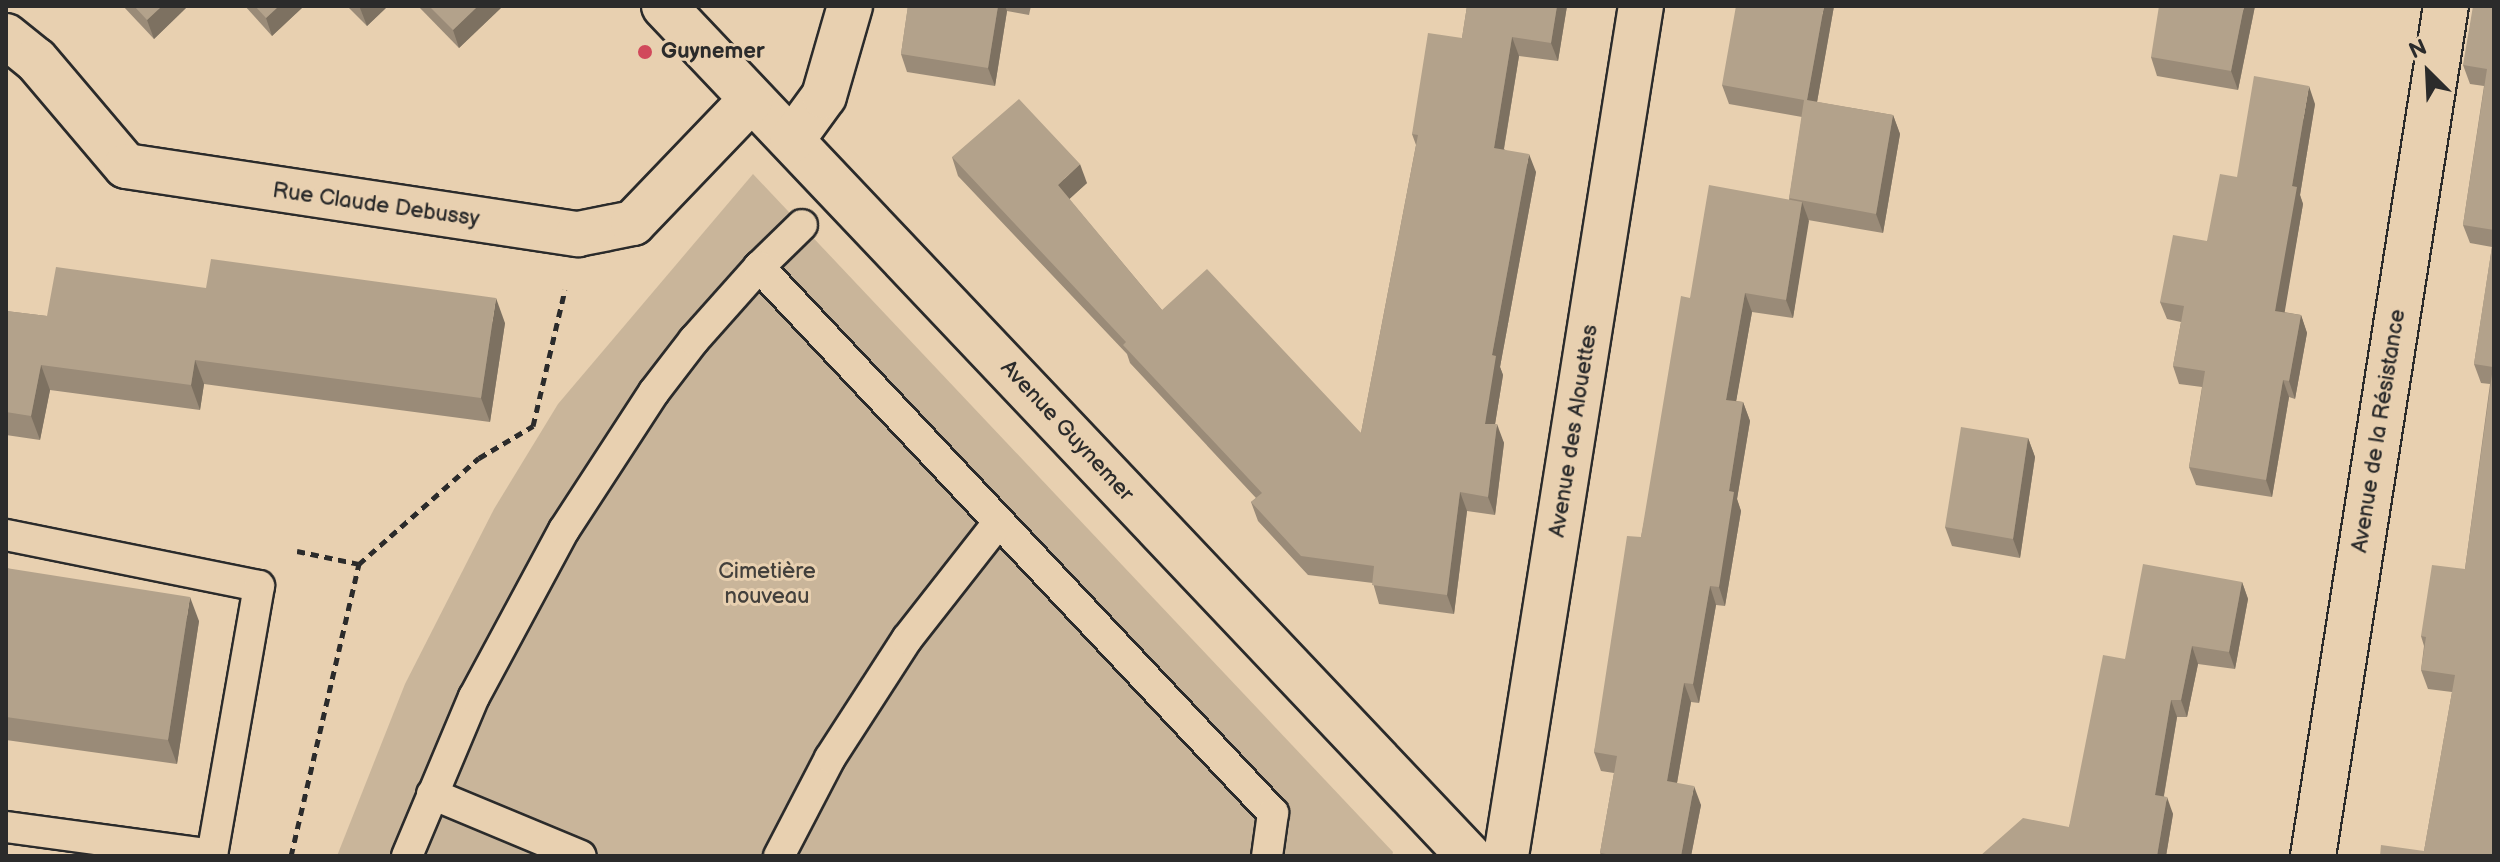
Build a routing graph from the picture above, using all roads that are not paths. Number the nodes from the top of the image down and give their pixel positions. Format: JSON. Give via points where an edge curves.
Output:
{"nodes":[{"id":1,"x":664,"y":6,"type":"edge"},
{"id":2,"x":850,"y":6,"type":"edge"},
{"id":3,"x":1641,"y":6,"type":"edge"},
{"id":4,"x":2446,"y":6,"type":"edge"},
{"id":5,"x":6,"y":36,"type":"edge"},
{"id":6,"x":751,"y":100,"type":"junction"},
{"id":7,"x":792,"y":140,"type":"junction"},
{"id":8,"x":802,"y":225,"type":"dead end"},
{"id":9,"x":759,"y":267,"type":"junction"},
{"id":10,"x":998,"y":523,"type":"junction"},
{"id":11,"x":6,"y":535,"type":"edge"},
{"id":12,"x":432,"y":794,"type":"junction"},
{"id":13,"x":6,"y":827,"type":"edge"},
{"id":14,"x":212,"y":856,"type":"edge"},
{"id":15,"x":407,"y":856,"type":"edge"},
{"id":16,"x":581,"y":856,"type":"edge"},
{"id":17,"x":779,"y":856,"type":"edge"},
{"id":18,"x":1267,"y":856,"type":"edge"},
{"id":19,"x":1469,"y":856,"type":"edge"},
{"id":20,"x":1506,"y":856,"type":"edge"},
{"id":21,"x":2313,"y":856,"type":"edge"}],
"edges":[{"from":1,"to":6,"type":"street","name":"Avenue Guynemer"},
{"from":2,"to":7,"type":"street","via":[[824,96]]},
{"from":3,"to":20,"type":"street","name":"Avenue des Alouettes"},
{"from":4,"to":21,"type":"street","name":"Avenue de la Résistance"},
{"from":5,"to":6,"type":"street","name":"Rue Claude Debussy","via":[[36,60],[126,166],[578,234],[633,223]]},
{"from":6,"to":7,"type":"street","name":"Avenue Guynemer"},
{"from":7,"to":19,"type":"street","name":"Avenue Guynemer"},
{"from":8,"to":9,"type":"lane"},
{"from":9,"to":10,"type":"lane"},
{"from":9,"to":12,"type":"lane","via":[[654,392],[564,530],[474,697]]},
{"from":10,"to":17,"type":"lane","via":[[907,639],[830,758]]},
{"from":10,"to":18,"type":"lane","via":[[1273,813]]},
{"from":11,"to":14,"type":"lane","via":[[259,586]]},
{"from":12,"to":15,"type":"lane"},
{"from":12,"to":16,"type":"lane"},
{"from":13,"to":14,"type":"lane"}]}
